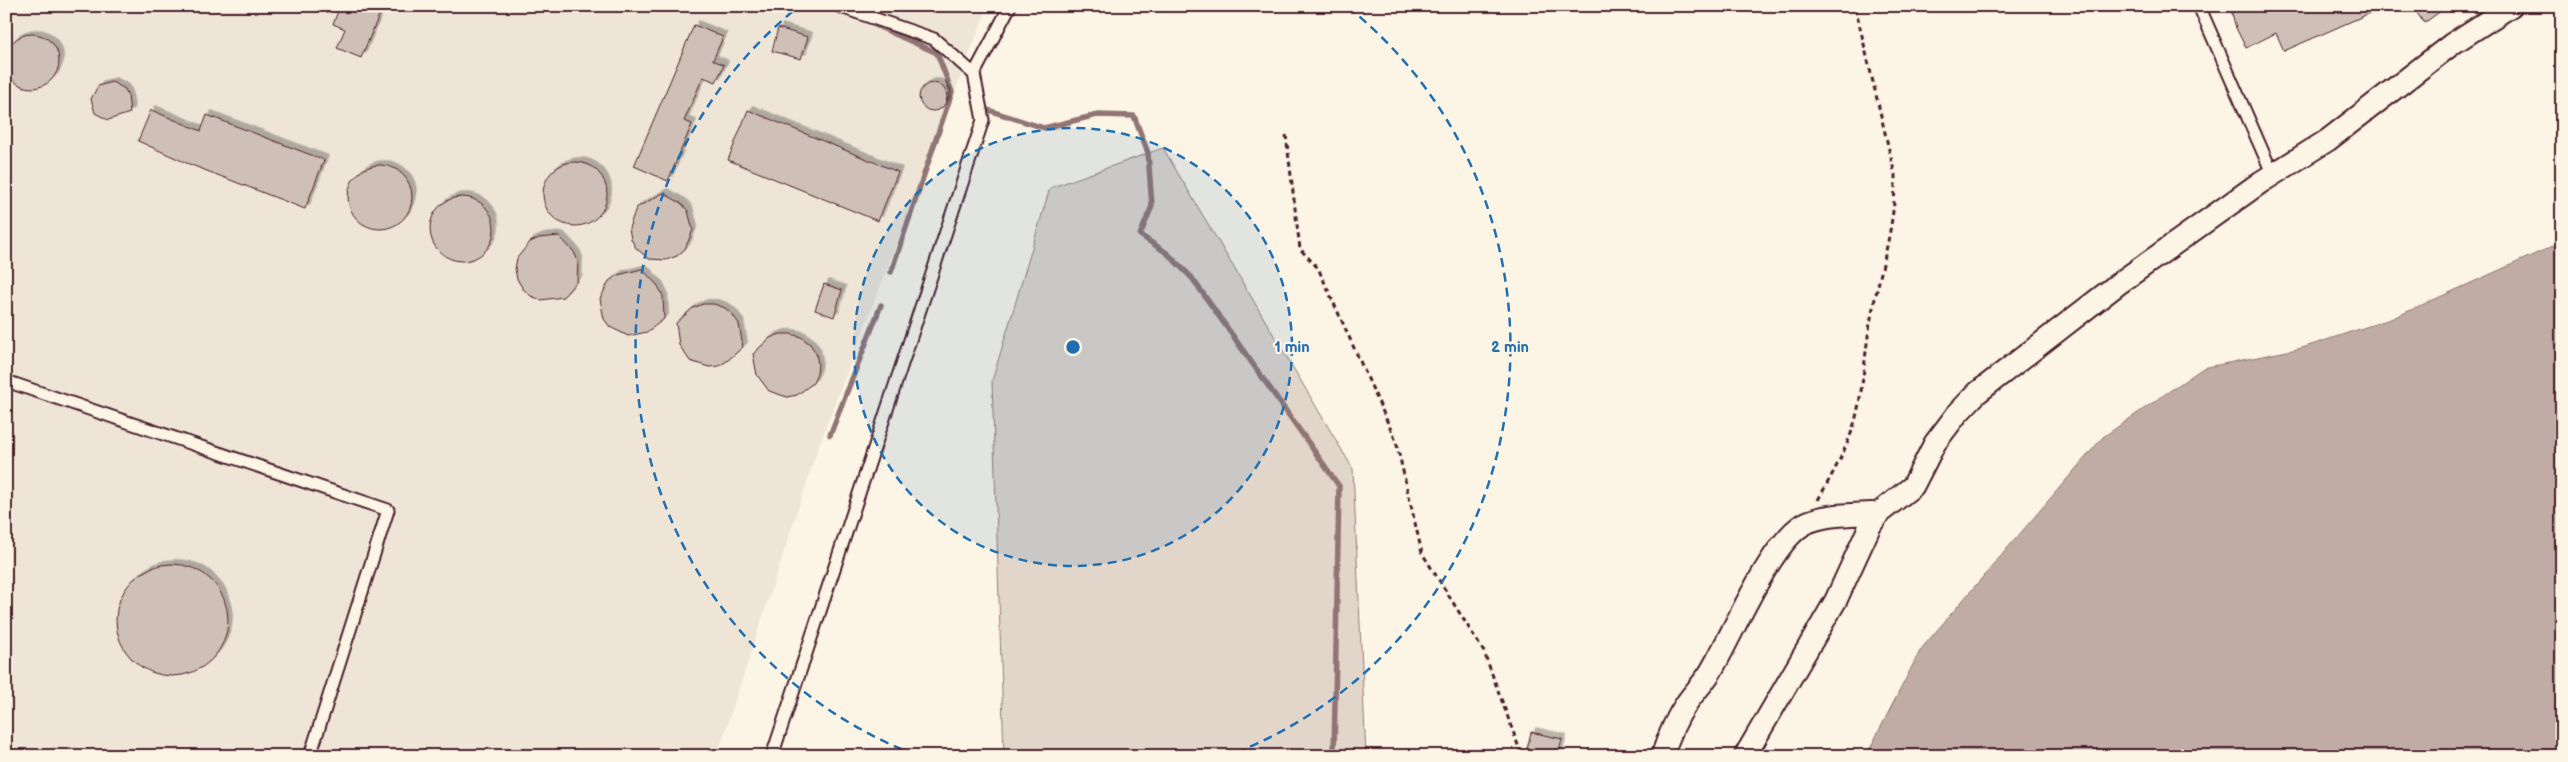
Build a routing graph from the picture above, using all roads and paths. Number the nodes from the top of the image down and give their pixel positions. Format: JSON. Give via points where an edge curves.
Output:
{"nodes":[{"id":1,"x":838,"y":6,"type":"edge"},
{"id":2,"x":1010,"y":6,"type":"edge"},
{"id":3,"x":1855,"y":6,"type":"edge"},
{"id":4,"x":2199,"y":6,"type":"edge"},
{"id":5,"x":2511,"y":6,"type":"edge"},
{"id":6,"x":974,"y":74,"type":"junction"},
{"id":7,"x":1286,"y":135,"type":"dead end"},
{"id":8,"x":2273,"y":175,"type":"junction"},
{"id":9,"x":6,"y":381,"type":"edge"},
{"id":10,"x":1879,"y":513,"type":"junction"},
{"id":11,"x":1804,"y":524,"type":"junction"},
{"id":12,"x":310,"y":756,"type":"edge"},
{"id":13,"x":772,"y":756,"type":"edge"},
{"id":14,"x":1522,"y":756,"type":"edge"},
{"id":15,"x":1662,"y":756,"type":"edge"},
{"id":16,"x":1745,"y":756,"type":"edge"}],
"edges":[{"from":1,"to":6,"type":"lane","via":[[934,39]]},
{"from":2,"to":6,"type":"lane"},
{"from":3,"to":11,"type":"path","via":[[1895,176],[1896,196],[1871,318],[1857,412],[1846,447]]},
{"from":4,"to":8,"type":"lane"},
{"from":5,"to":8,"type":"street","via":[[2452,44],[2328,140]]},
{"from":6,"to":13,"type":"lane","via":[[983,120]]},
{"from":7,"to":14,"type":"path","via":[[1300,249],[1318,268],[1396,441],[1422,553],[1484,652]]},
{"from":8,"to":10,"type":"street","via":[[2118,284],[1977,393],[1935,443],[1913,486]]},
{"from":9,"to":12,"type":"lane","via":[[388,510]]},
{"from":10,"to":11,"type":"street","via":[[1826,518]]},
{"from":10,"to":16,"type":"street","via":[[1836,600]]},
{"from":11,"to":15,"type":"street","via":[[1785,542],[1769,565],[1711,672],[1669,734]]}]}
